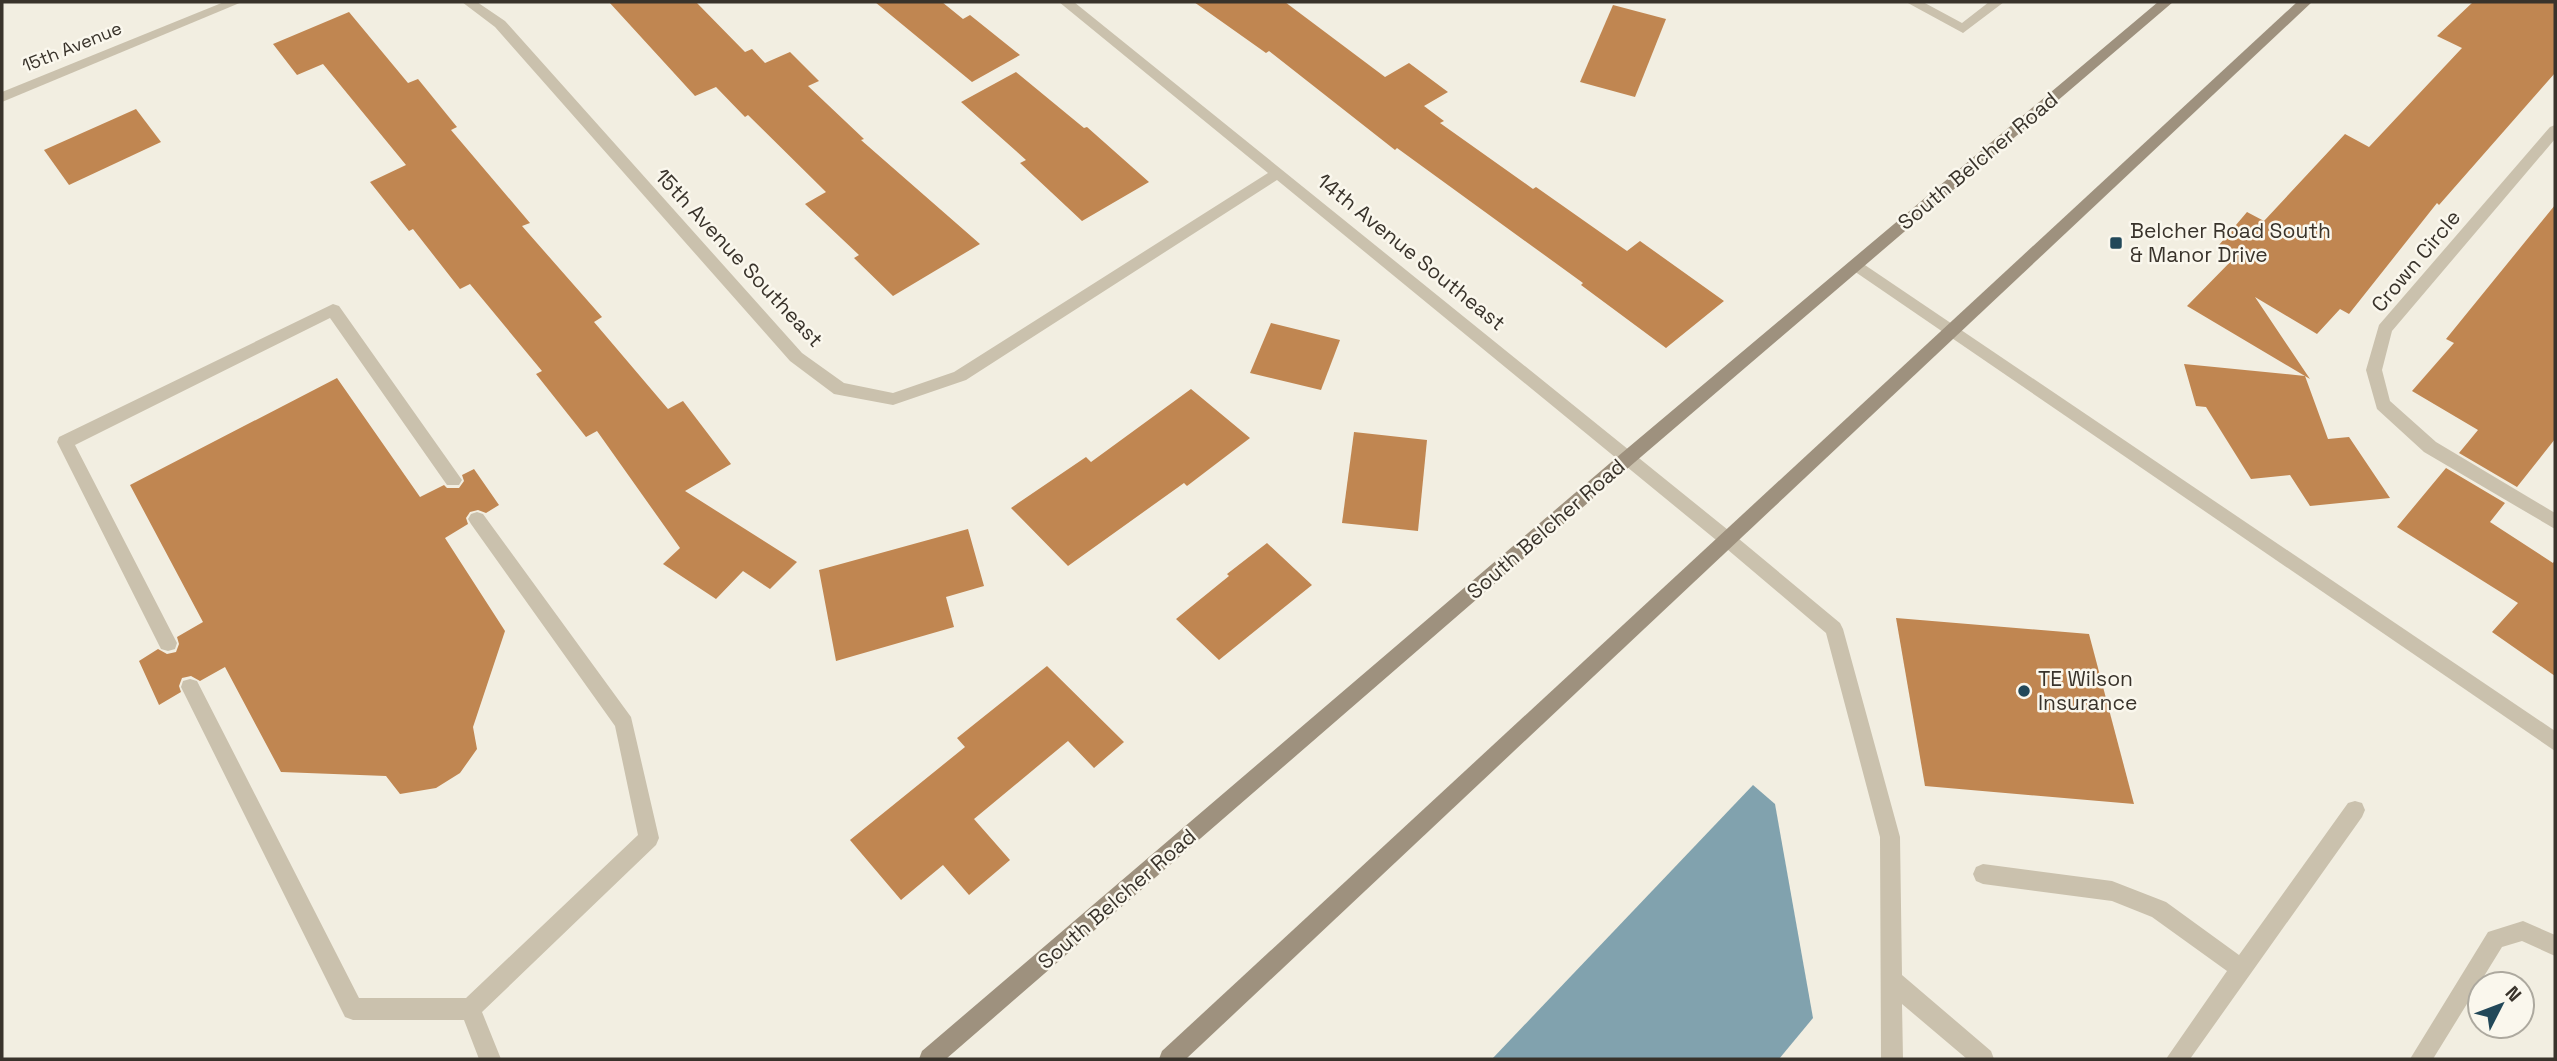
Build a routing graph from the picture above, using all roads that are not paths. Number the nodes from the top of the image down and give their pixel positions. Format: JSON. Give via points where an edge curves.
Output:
{"nodes":[{"id":1,"x":235,"y":2,"type":"edge"},
{"id":2,"x":468,"y":2,"type":"edge"},
{"id":3,"x":1066,"y":2,"type":"edge"},
{"id":4,"x":1913,"y":2,"type":"edge"},
{"id":5,"x":1997,"y":2,"type":"edge"},
{"id":6,"x":2166,"y":2,"type":"edge"},
{"id":7,"x":2305,"y":2,"type":"edge"},
{"id":8,"x":2,"y":97,"type":"edge"},
{"id":9,"x":2555,"y":130,"type":"edge"},
{"id":10,"x":1278,"y":173,"type":"junction"},
{"id":11,"x":1856,"y":265,"type":"junction"},
{"id":12,"x":1951,"y":330,"type":"junction"},
{"id":13,"x":1629,"y":457,"type":"junction"},
{"id":14,"x":453,"y":480,"type":"dead end"},
{"id":15,"x":477,"y":519,"type":"dead end"},
{"id":16,"x":2555,"y":522,"type":"edge"},
{"id":17,"x":1727,"y":539,"type":"junction"},
{"id":18,"x":168,"y":643,"type":"dead end"},
{"id":19,"x":190,"y":687,"type":"dead end"},
{"id":20,"x":2555,"y":742,"type":"edge"},
{"id":21,"x":2356,"y":810,"type":"dead end"},
{"id":22,"x":1983,"y":874,"type":"dead end"},
{"id":23,"x":2555,"y":946,"type":"edge"},
{"id":24,"x":2241,"y":969,"type":"junction"},
{"id":25,"x":1892,"y":981,"type":"junction"},
{"id":26,"x":470,"y":1009,"type":"junction"},
{"id":27,"x":490,"y":1059,"type":"edge"},
{"id":28,"x":930,"y":1059,"type":"edge"},
{"id":29,"x":1170,"y":1059,"type":"edge"},
{"id":30,"x":1892,"y":1059,"type":"edge"},
{"id":31,"x":1983,"y":1059,"type":"edge"},
{"id":32,"x":2176,"y":1059,"type":"edge"},
{"id":33,"x":2421,"y":1059,"type":"edge"}],
"edges":[{"from":1,"to":8,"type":"street","name":"15th Avenue"},
{"from":2,"to":10,"type":"street","name":"15th Avenue Southeast","via":[[500,24],[796,356],[840,389],[893,398],[960,376]]},
{"from":3,"to":10,"type":"street","name":"14th Avenue Southeast"},
{"from":4,"to":5,"type":"street","via":[[1963,29]]},
{"from":6,"to":11,"type":"main road","name":"South Belcher Road"},
{"from":7,"to":12,"type":"main road"},
{"from":9,"to":16,"type":"street","name":"Crown Circle","via":[[2385,328],[2374,370],[2384,404],[2430,447]]},
{"from":10,"to":13,"type":"street","name":"14th Avenue Southeast"},
{"from":11,"to":12,"type":"street"},
{"from":11,"to":13,"type":"main road","name":"South Belcher Road"},
{"from":12,"to":17,"type":"main road"},
{"from":12,"to":20,"type":"street"},
{"from":13,"to":17,"type":"street","name":"14th Avenue Southeast"},
{"from":13,"to":28,"type":"main road","name":"South Belcher Road"},
{"from":14,"to":18,"type":"street","via":[[332,310],[65,442]]},
{"from":15,"to":26,"type":"street","via":[[624,723],[649,838]]},
{"from":17,"to":25,"type":"street","name":"14th Avenue Southeast","via":[[1834,629],[1890,836]]},
{"from":17,"to":29,"type":"main road"},
{"from":19,"to":26,"type":"street","via":[[353,1009]]},
{"from":21,"to":24,"type":"street"},
{"from":22,"to":24,"type":"street","via":[[2124,895],[2159,909]]},
{"from":23,"to":33,"type":"street","via":[[2523,931],[2495,939]]},
{"from":24,"to":32,"type":"street"},
{"from":25,"to":30,"type":"street","name":"14th Avenue Southeast"},
{"from":25,"to":31,"type":"street"},
{"from":26,"to":27,"type":"street"}]}
